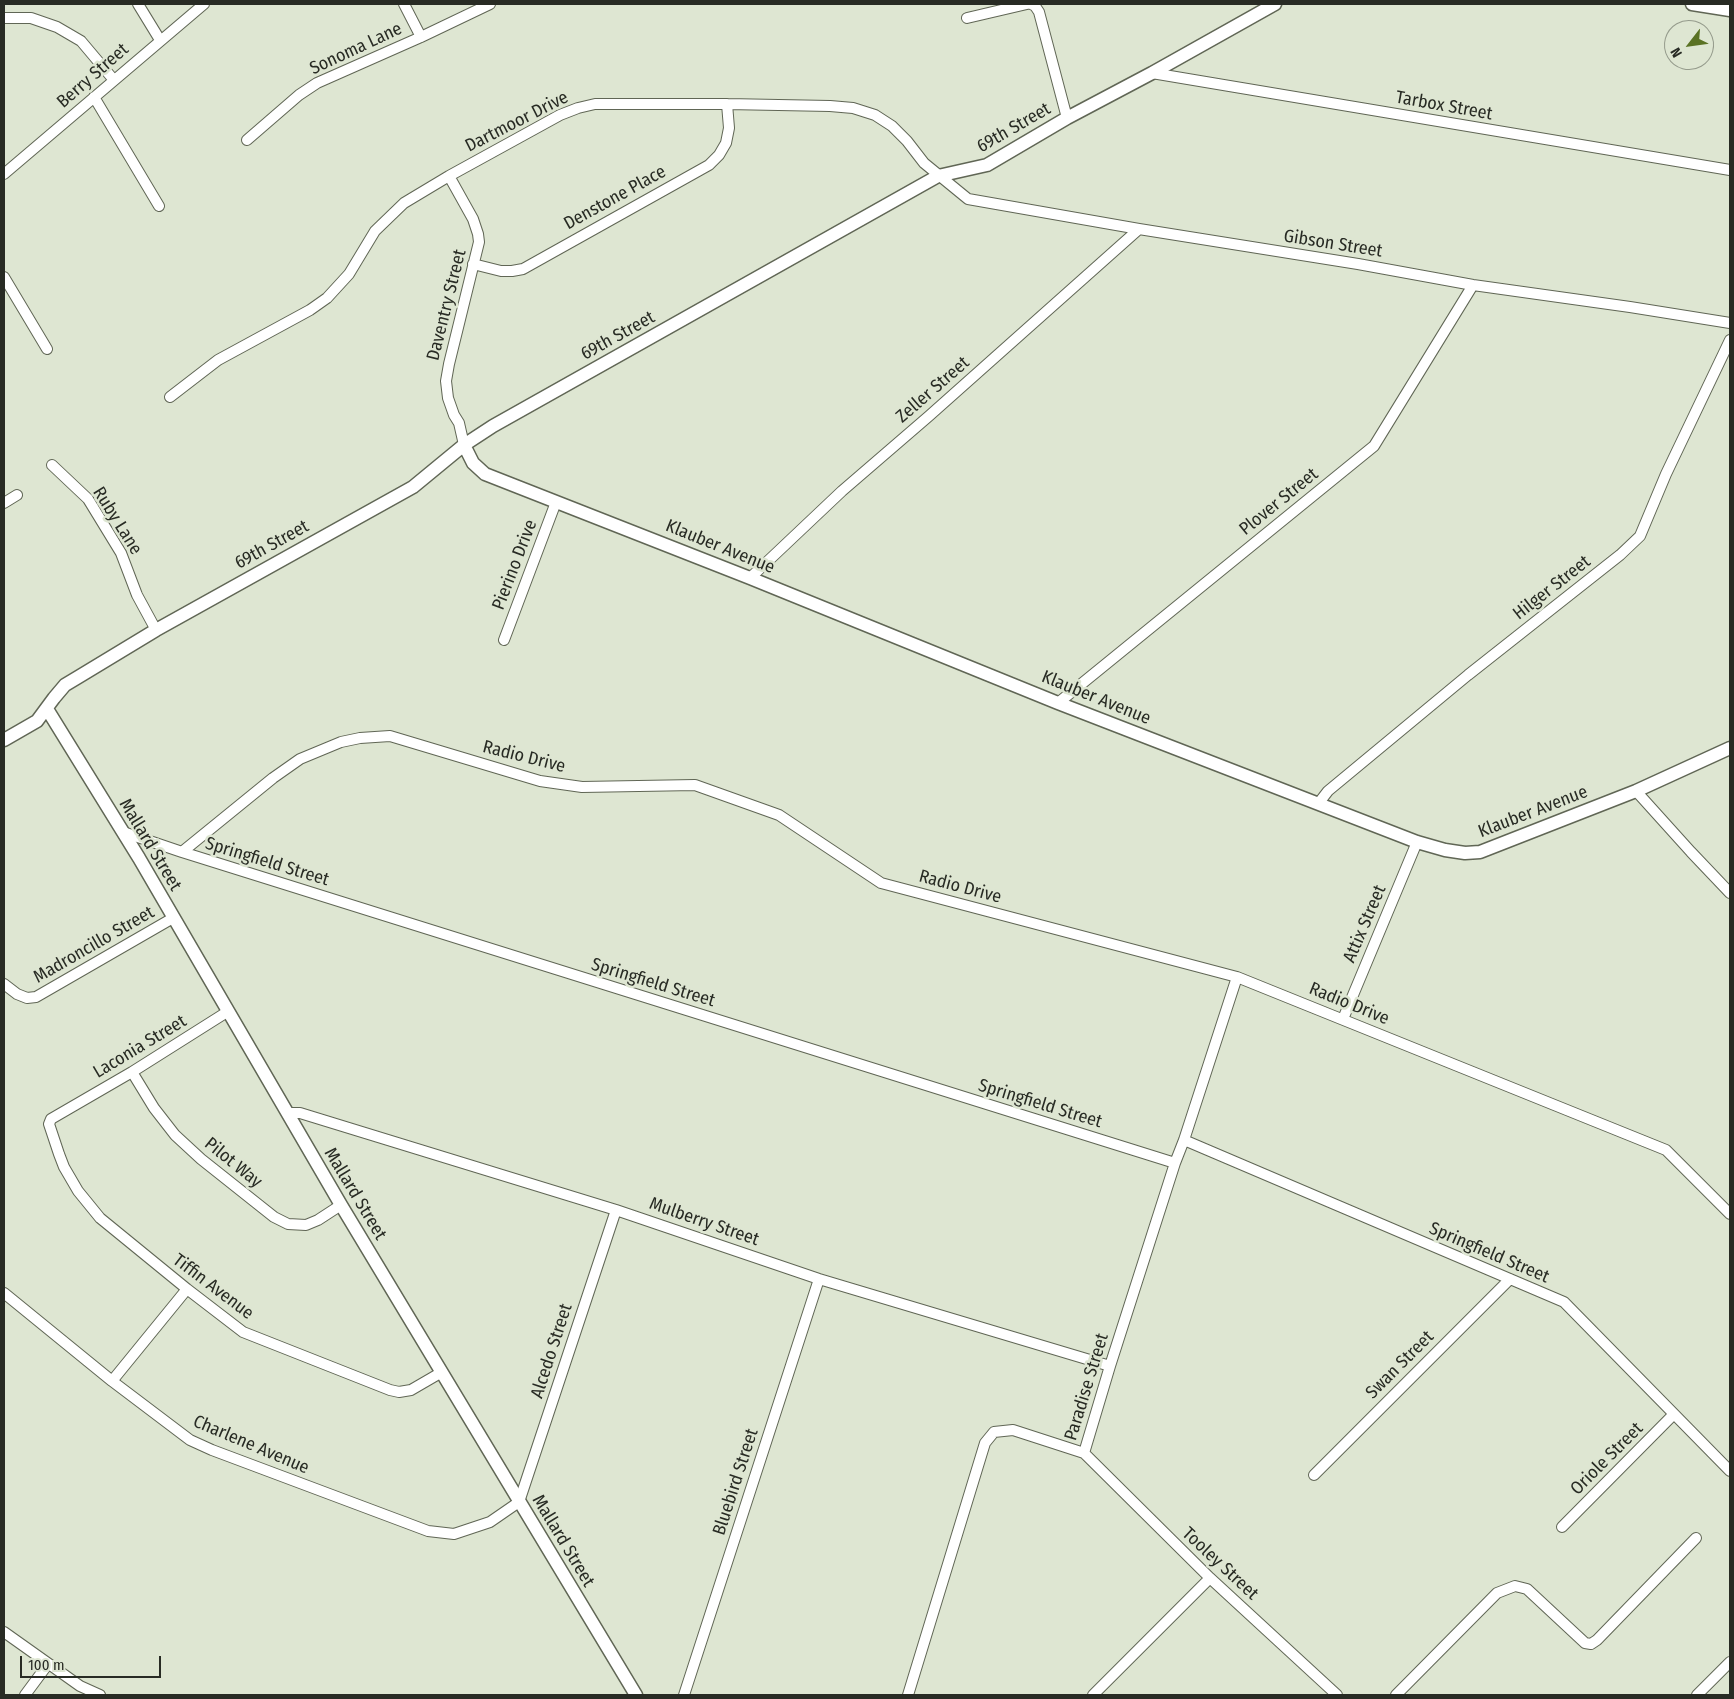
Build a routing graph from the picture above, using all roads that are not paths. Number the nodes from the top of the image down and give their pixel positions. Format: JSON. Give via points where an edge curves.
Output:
{"nodes":[{"id":1,"x":138,"y":4,"type":"edge"},
{"id":2,"x":204,"y":4,"type":"edge"},
{"id":3,"x":404,"y":4,"type":"edge"},
{"id":4,"x":490,"y":4,"type":"edge"},
{"id":5,"x":1027,"y":4,"type":"edge"},
{"id":6,"x":1031,"y":4,"type":"edge"},
{"id":7,"x":1275,"y":4,"type":"edge"},
{"id":8,"x":1692,"y":4,"type":"edge"},
{"id":9,"x":1730,"y":10,"type":"edge"},
{"id":10,"x":4,"y":18,"type":"edge"},
{"id":11,"x":967,"y":18,"type":"dead end"},
{"id":12,"x":421,"y":37,"type":"junction"},
{"id":13,"x":160,"y":40,"type":"junction"},
{"id":14,"x":1152,"y":73,"type":"junction"},
{"id":15,"x":113,"y":79,"type":"junction"},
{"id":16,"x":94,"y":97,"type":"junction"},
{"id":17,"x":727,"y":104,"type":"junction"},
{"id":18,"x":1067,"y":118,"type":"junction"},
{"id":19,"x":247,"y":140,"type":"dead end"},
{"id":20,"x":1730,"y":170,"type":"edge"},
{"id":21,"x":4,"y":174,"type":"edge"},
{"id":22,"x":449,"y":176,"type":"junction"},
{"id":23,"x":938,"y":176,"type":"junction"},
{"id":24,"x":159,"y":206,"type":"dead end"},
{"id":25,"x":1139,"y":229,"type":"junction"},
{"id":26,"x":473,"y":264,"type":"junction"},
{"id":27,"x":4,"y":277,"type":"edge"},
{"id":28,"x":1472,"y":285,"type":"junction"},
{"id":29,"x":1730,"y":324,"type":"edge"},
{"id":30,"x":1730,"y":340,"type":"edge"},
{"id":31,"x":46,"y":349,"type":"dead end"},
{"id":32,"x":170,"y":397,"type":"dead end"},
{"id":33,"x":464,"y":445,"type":"junction"},
{"id":34,"x":52,"y":465,"type":"dead end"},
{"id":35,"x":17,"y":495,"type":"dead end"},
{"id":36,"x":556,"y":502,"type":"junction"},
{"id":37,"x":4,"y":503,"type":"edge"},
{"id":38,"x":750,"y":578,"type":"junction"},
{"id":39,"x":156,"y":630,"type":"junction"},
{"id":40,"x":504,"y":640,"type":"dead end"},
{"id":41,"x":1058,"y":703,"type":"junction"},
{"id":42,"x":47,"y":709,"type":"junction"},
{"id":43,"x":4,"y":740,"type":"edge"},
{"id":44,"x":1730,"y":748,"type":"edge"},
{"id":45,"x":1636,"y":790,"type":"junction"},
{"id":46,"x":1318,"y":804,"type":"junction"},
{"id":47,"x":123,"y":832,"type":"junction"},
{"id":48,"x":1417,"y":842,"type":"junction"},
{"id":49,"x":182,"y":852,"type":"junction"},
{"id":50,"x":1730,"y":893,"type":"edge"},
{"id":51,"x":173,"y":918,"type":"junction"},
{"id":52,"x":1237,"y":977,"type":"junction"},
{"id":53,"x":4,"y":984,"type":"edge"},
{"id":54,"x":228,"y":1012,"type":"junction"},
{"id":55,"x":1343,"y":1019,"type":"junction"},
{"id":56,"x":132,"y":1072,"type":"junction"},
{"id":57,"x":69,"y":1108,"type":"joint"},
{"id":58,"x":287,"y":1113,"type":"junction"},
{"id":59,"x":1184,"y":1140,"type":"junction"},
{"id":60,"x":1175,"y":1163,"type":"junction"},
{"id":61,"x":342,"y":1205,"type":"junction"},
{"id":62,"x":616,"y":1210,"type":"junction"},
{"id":63,"x":1730,"y":1214,"type":"edge"},
{"id":64,"x":820,"y":1279,"type":"junction"},
{"id":65,"x":1510,"y":1280,"type":"junction"},
{"id":66,"x":187,"y":1289,"type":"junction"},
{"id":67,"x":4,"y":1293,"type":"edge"},
{"id":68,"x":1110,"y":1366,"type":"junction"},
{"id":69,"x":442,"y":1372,"type":"junction"},
{"id":70,"x":112,"y":1381,"type":"junction"},
{"id":71,"x":1674,"y":1414,"type":"junction"},
{"id":72,"x":1084,"y":1453,"type":"junction"},
{"id":73,"x":1730,"y":1471,"type":"edge"},
{"id":74,"x":1314,"y":1475,"type":"dead end"},
{"id":75,"x":519,"y":1502,"type":"junction"},
{"id":76,"x":1562,"y":1527,"type":"dead end"},
{"id":77,"x":1696,"y":1538,"type":"dead end"},
{"id":78,"x":1210,"y":1578,"type":"junction"},
{"id":79,"x":4,"y":1632,"type":"edge"},
{"id":80,"x":1730,"y":1662,"type":"edge"},
{"id":81,"x":48,"y":1664,"type":"junction"},
{"id":82,"x":25,"y":1695,"type":"edge"},
{"id":83,"x":100,"y":1695,"type":"edge"},
{"id":84,"x":636,"y":1695,"type":"edge"},
{"id":85,"x":684,"y":1695,"type":"edge"},
{"id":86,"x":908,"y":1695,"type":"edge"},
{"id":87,"x":1093,"y":1695,"type":"edge"},
{"id":88,"x":1337,"y":1695,"type":"edge"},
{"id":89,"x":1396,"y":1695,"type":"edge"},
{"id":90,"x":1697,"y":1695,"type":"edge"}],
"edges":[{"from":1,"to":13,"type":"street"},
{"from":2,"to":13,"type":"street","name":"Berry Street"},
{"from":3,"to":12,"type":"street"},
{"from":4,"to":12,"type":"street","name":"Sonoma Lane"},
{"from":5,"to":11,"type":"street"},
{"from":6,"to":18,"type":"street","via":[[1038,12]]},
{"from":7,"to":14,"type":"street","name":"69th Street"},
{"from":8,"to":9,"type":"street"},
{"from":10,"to":15,"type":"street","via":[[31,18],[57,27],[81,41]]},
{"from":12,"to":19,"type":"street","name":"Sonoma Lane","via":[[317,83]]},
{"from":13,"to":15,"type":"street","name":"Berry Street"},
{"from":14,"to":18,"type":"street","name":"69th Street"},
{"from":14,"to":20,"type":"street","name":"Tarbox Street"},
{"from":15,"to":16,"type":"street","name":"Berry Street"},
{"from":16,"to":21,"type":"street","name":"Berry Street"},
{"from":16,"to":24,"type":"street"},
{"from":17,"to":22,"type":"street","name":"Dartmoor Drive","via":[[604,104],[578,108]]},
{"from":17,"to":23,"type":"street","name":"Dartmoor Drive","via":[[842,106],[864,111],[884,120],[900,133]]},
{"from":17,"to":26,"type":"street","name":"Denstone Place","via":[[729,128],[726,143],[709,164],[523,269],[501,270]]},
{"from":18,"to":23,"type":"street","name":"69th Street","via":[[987,165]]},
{"from":22,"to":26,"type":"street","name":"Daventry Street","via":[[476,226],[478,242]]},
{"from":22,"to":32,"type":"street","name":"Dartmoor Drive","via":[[404,203],[384,221],[367,242],[349,274],[327,298],[218,360]]},
{"from":23,"to":25,"type":"street","name":"Gibson Street","via":[[968,199]]},
{"from":23,"to":33,"type":"street","name":"69th Street"},
{"from":25,"to":28,"type":"street","name":"Gibson Street"},
{"from":25,"to":38,"type":"street","name":"Zeller Street","via":[[842,491]]},
{"from":26,"to":33,"type":"street","name":"Daventry Street","via":[[446,380],[448,398]]},
{"from":27,"to":31,"type":"street"},
{"from":28,"to":29,"type":"street","name":"Gibson Street","via":[[1630,306]]},
{"from":28,"to":41,"type":"street","name":"Plover Street","via":[[1374,446]]},
{"from":30,"to":46,"type":"street","name":"Hilger Street","via":[[1640,536],[1328,791]]},
{"from":33,"to":36,"type":"street","name":"Klauber Avenue","via":[[473,464],[485,474]]},
{"from":33,"to":39,"type":"street","name":"69th Street","via":[[413,487]]},
{"from":34,"to":39,"type":"street","name":"Ruby Lane","via":[[88,499],[121,553],[137,596]]},
{"from":35,"to":37,"type":"street"},
{"from":36,"to":38,"type":"street","name":"Klauber Avenue"},
{"from":36,"to":40,"type":"street","name":"Pierino Drive"},
{"from":38,"to":41,"type":"street","name":"Klauber Avenue"},
{"from":39,"to":42,"type":"street","name":"69th Street","via":[[65,685]]},
{"from":41,"to":46,"type":"street","name":"Klauber Avenue"},
{"from":42,"to":43,"type":"street","name":"69th Street","via":[[37,721]]},
{"from":42,"to":47,"type":"street","name":"Mallard Street"},
{"from":44,"to":45,"type":"street","name":"Klauber Avenue"},
{"from":45,"to":48,"type":"street","name":"Klauber Avenue","via":[[1480,852],[1445,850]]},
{"from":45,"to":50,"type":"street"},
{"from":46,"to":48,"type":"street","name":"Klauber Avenue"},
{"from":47,"to":49,"type":"street","name":"Springfield Street"},
{"from":47,"to":51,"type":"street","name":"Mallard Street"},
{"from":48,"to":55,"type":"street","name":"Attix Street"},
{"from":49,"to":52,"type":"street","name":"Radio Drive","via":[[300,759],[341,742],[390,736],[540,781],[582,787],[695,785],[779,815],[882,883]]},
{"from":49,"to":60,"type":"street","name":"Springfield Street"},
{"from":51,"to":53,"type":"street","name":"Madroncillo Street","via":[[36,998],[17,994]]},
{"from":51,"to":54,"type":"street","name":"Mallard Street"},
{"from":52,"to":55,"type":"street","name":"Radio Drive"},
{"from":52,"to":59,"type":"street","name":"Paradise Street"},
{"from":54,"to":56,"type":"street","name":"Laconia Street"},
{"from":54,"to":58,"type":"street","name":"Mallard Street"},
{"from":55,"to":63,"type":"street","name":"Radio Drive","via":[[1666,1150]]},
{"from":56,"to":57,"type":"street","name":"Laconia Street"},
{"from":56,"to":61,"type":"street","name":"Pilot Way","via":[[175,1135],[274,1217],[288,1224],[306,1225]]},
{"from":57,"to":66,"type":"street","name":"Tiffin Avenue","via":[[51,1119],[49,1124],[64,1167],[78,1191],[100,1218]]},
{"from":58,"to":61,"type":"street","name":"Mallard Street"},
{"from":58,"to":62,"type":"street","name":"Mulberry Street","via":[[300,1113]]},
{"from":59,"to":60,"type":"street","name":"Paradise Street"},
{"from":59,"to":65,"type":"street","name":"Springfield Street"},
{"from":60,"to":68,"type":"street","name":"Paradise Street"},
{"from":61,"to":69,"type":"street","name":"Mallard Street"},
{"from":62,"to":64,"type":"street","name":"Mulberry Street"},
{"from":62,"to":75,"type":"street","name":"Alcedo Street"},
{"from":64,"to":68,"type":"street","name":"Mulberry Street"},
{"from":64,"to":85,"type":"street","name":"Bluebird Street"},
{"from":65,"to":71,"type":"street","name":"Springfield Street","via":[[1564,1302]]},
{"from":65,"to":74,"type":"street","name":"Swan Street"},
{"from":66,"to":69,"type":"street","name":"Tiffin Avenue","via":[[243,1332],[390,1390],[411,1390]]},
{"from":66,"to":70,"type":"street"},
{"from":67,"to":70,"type":"street","name":"Charlene Avenue"},
{"from":68,"to":72,"type":"street","name":"Paradise Street"},
{"from":69,"to":75,"type":"street","name":"Mallard Street"},
{"from":70,"to":75,"type":"street","name":"Charlene Avenue","via":[[190,1440],[428,1531],[454,1534],[477,1527]]},
{"from":71,"to":73,"type":"street","name":"Springfield Street"},
{"from":71,"to":76,"type":"street","name":"Oriole Street"},
{"from":72,"to":78,"type":"street","name":"Tooley Street"},
{"from":72,"to":86,"type":"street","name":"Paradise Street","via":[[1013,1430],[994,1432],[986,1443]]},
{"from":75,"to":84,"type":"street","name":"Mallard Street"},
{"from":77,"to":89,"type":"street","via":[[1591,1644],[1585,1643],[1527,1589],[1515,1586],[1497,1593]]},
{"from":78,"to":87,"type":"street"},
{"from":78,"to":88,"type":"street","name":"Tooley Street"},
{"from":79,"to":81,"type":"street"},
{"from":80,"to":90,"type":"street"},
{"from":81,"to":82,"type":"street"},
{"from":81,"to":83,"type":"street","via":[[80,1686]]}]}
